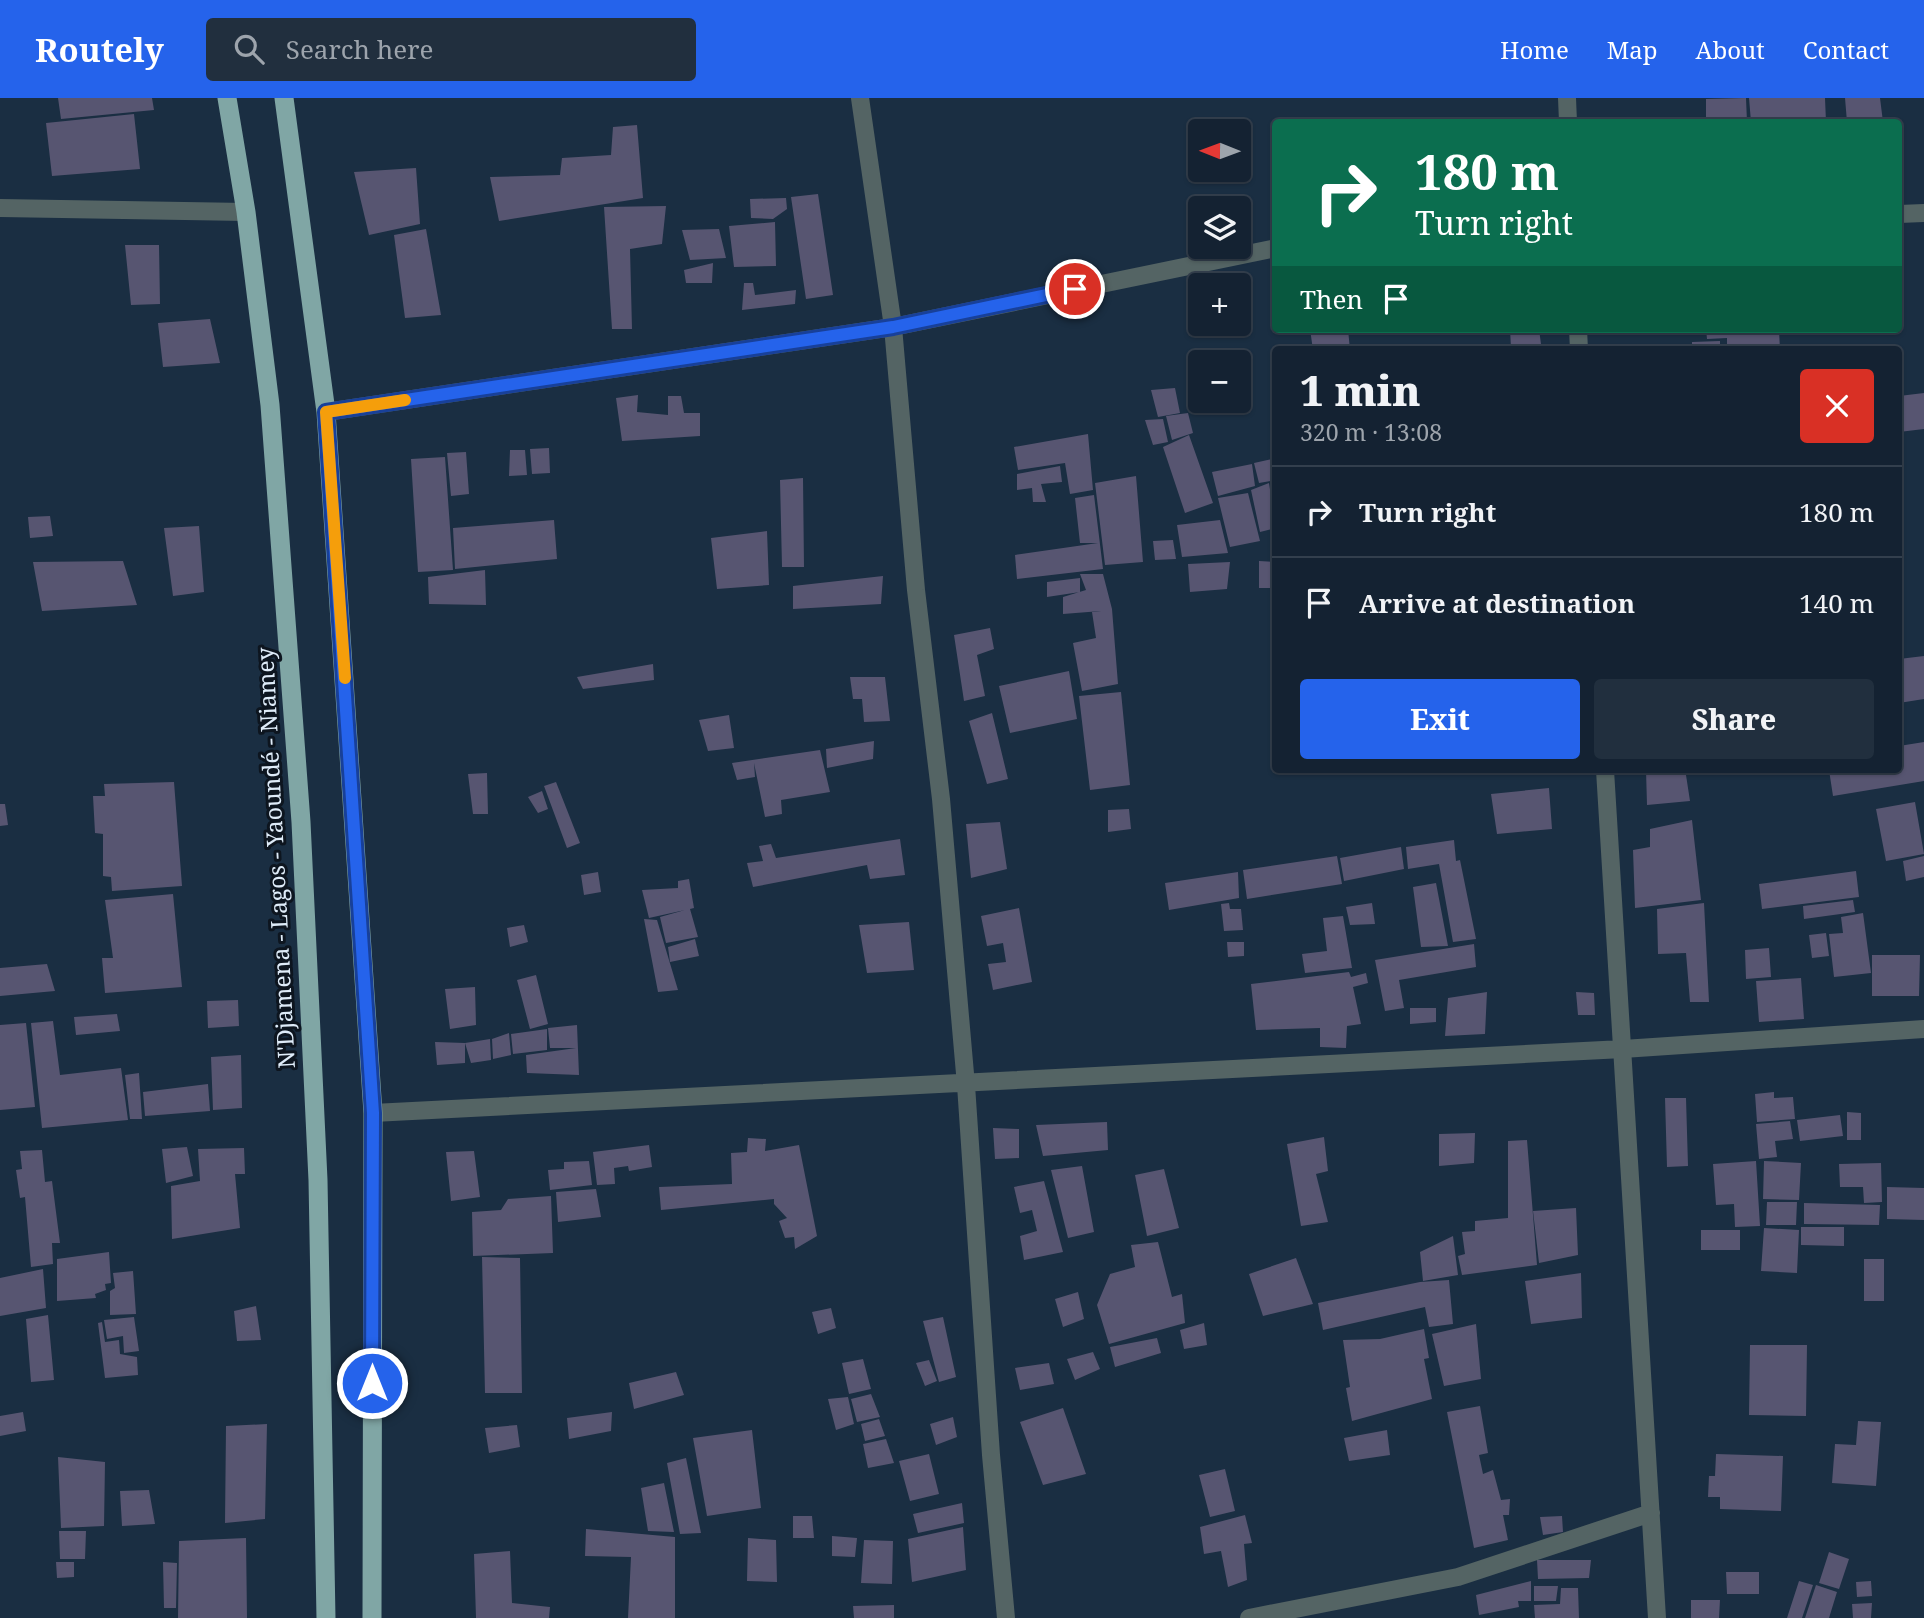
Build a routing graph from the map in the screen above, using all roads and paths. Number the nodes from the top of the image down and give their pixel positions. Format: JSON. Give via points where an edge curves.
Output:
{"nodes":[{"id":1,"x":227,"y":98,"type":"edge"},
{"id":2,"x":284,"y":98,"type":"edge"},
{"id":3,"x":860,"y":98,"type":"edge"},
{"id":4,"x":1567,"y":98,"type":"edge"},
{"id":5,"x":1568,"y":119,"type":"edge"},
{"id":6,"x":0,"y":208,"type":"edge"},
{"id":7,"x":246,"y":212,"type":"junction"},
{"id":8,"x":1902,"y":214,"type":"edge"},
{"id":9,"x":1924,"y":214,"type":"edge"},
{"id":10,"x":1272,"y":249,"type":"edge"},
{"id":11,"x":893,"y":327,"type":"junction"},
{"id":12,"x":326,"y":412,"type":"junction"},
{"id":13,"x":1605,"y":773,"type":"edge"},
{"id":14,"x":1924,"y":1029,"type":"edge"},
{"id":15,"x":1623,"y":1049,"type":"junction"},
{"id":16,"x":966,"y":1085,"type":"junction"},
{"id":17,"x":373,"y":1113,"type":"junction"},
{"id":18,"x":1651,"y":1513,"type":"junction"},
{"id":19,"x":326,"y":1618,"type":"edge"},
{"id":20,"x":372,"y":1618,"type":"edge"},
{"id":21,"x":1006,"y":1618,"type":"edge"},
{"id":22,"x":1249,"y":1618,"type":"edge"},
{"id":23,"x":1657,"y":1618,"type":"edge"}],
"edges":[{"from":1,"to":7,"type":"highway","name":"N'Djamena - Lagos - Yaoundé - Niamey"},
{"from":2,"to":12,"type":"highway"},
{"from":3,"to":11,"type":"street"},
{"from":4,"to":5,"type":"street"},
{"from":6,"to":7,"type":"street"},
{"from":7,"to":19,"type":"highway","name":"N'Djamena - Lagos - Yaoundé - Niamey","via":[[270,405],[301,822],[318,1180]]},
{"from":8,"to":9,"type":"street"},
{"from":10,"to":11,"type":"street"},
{"from":11,"to":12,"type":"street"},
{"from":11,"to":16,"type":"street"},
{"from":12,"to":17,"type":"highway"},
{"from":13,"to":15,"type":"street"},
{"from":14,"to":15,"type":"street"},
{"from":15,"to":16,"type":"street"},
{"from":15,"to":18,"type":"street"},
{"from":16,"to":17,"type":"street"},
{"from":16,"to":21,"type":"street","via":[[990,1455]]},
{"from":17,"to":20,"type":"highway"},
{"from":18,"to":22,"type":"street","via":[[1458,1577]]},
{"from":18,"to":23,"type":"street"}]}
